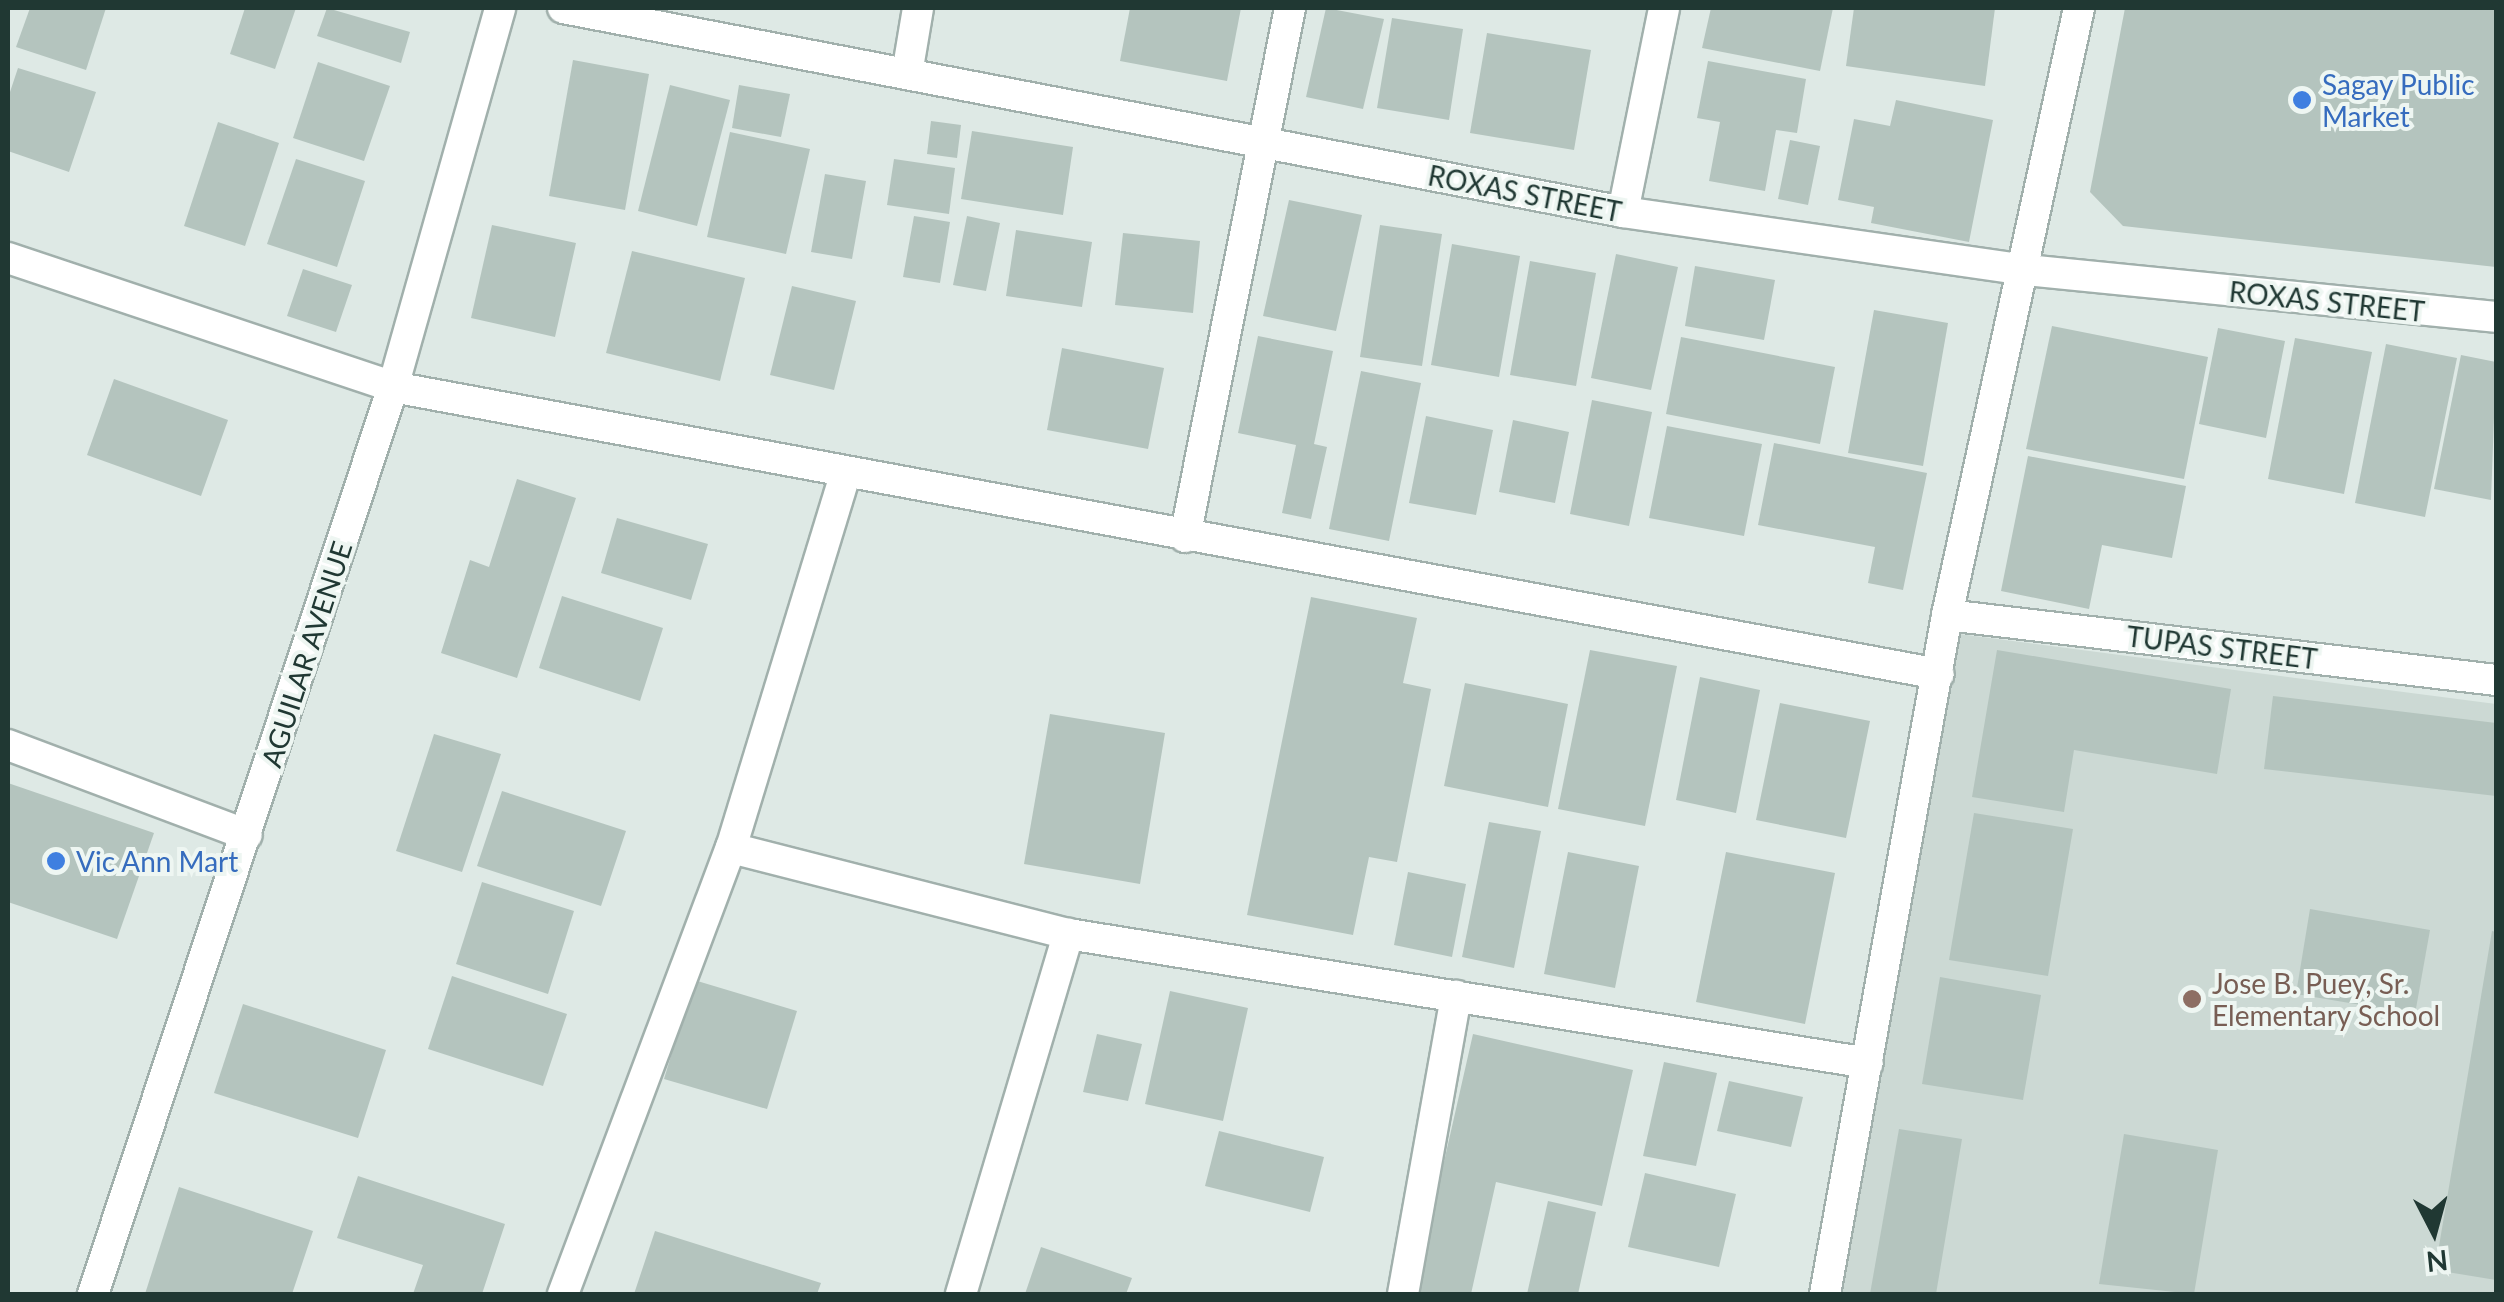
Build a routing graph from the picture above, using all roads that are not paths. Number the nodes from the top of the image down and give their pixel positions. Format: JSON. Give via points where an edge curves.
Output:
{"nodes":[{"id":1,"x":500,"y":8,"type":"edge"},
{"id":2,"x":563,"y":8,"type":"edge"},
{"id":3,"x":918,"y":8,"type":"edge"},
{"id":4,"x":1290,"y":8,"type":"edge"},
{"id":5,"x":1664,"y":8,"type":"edge"},
{"id":6,"x":2079,"y":8,"type":"edge"},
{"id":7,"x":907,"y":74,"type":"junction"},
{"id":8,"x":1266,"y":143,"type":"junction"},
{"id":9,"x":1623,"y":212,"type":"junction"},
{"id":10,"x":8,"y":258,"type":"edge"},
{"id":11,"x":2026,"y":270,"type":"junction"},
{"id":12,"x":2496,"y":318,"type":"edge"},
{"id":13,"x":393,"y":387,"type":"junction"},
{"id":14,"x":845,"y":476,"type":"junction"},
{"id":15,"x":1185,"y":537,"type":"junction"},
{"id":16,"x":1947,"y":615,"type":"junction"},
{"id":17,"x":1939,"y":674,"type":"junction"},
{"id":18,"x":2496,"y":680,"type":"edge"},
{"id":19,"x":8,"y":746,"type":"edge"},
{"id":20,"x":247,"y":835,"type":"junction"},
{"id":21,"x":731,"y":848,"type":"junction"},
{"id":22,"x":1068,"y":934,"type":"junction"},
{"id":23,"x":1456,"y":996,"type":"junction"},
{"id":24,"x":1868,"y":1062,"type":"junction"},
{"id":25,"x":94,"y":1294,"type":"edge"},
{"id":26,"x":563,"y":1294,"type":"edge"},
{"id":27,"x":961,"y":1294,"type":"edge"},
{"id":28,"x":1404,"y":1294,"type":"edge"},
{"id":29,"x":1825,"y":1294,"type":"edge"}],
"edges":[{"from":1,"to":13,"type":"street","name":"AGUILAR AVENUE"},
{"from":2,"to":7,"type":"street","name":"ROXAS STREET"},
{"from":3,"to":7,"type":"street"},
{"from":4,"to":8,"type":"street"},
{"from":5,"to":9,"type":"street"},
{"from":6,"to":11,"type":"street"},
{"from":7,"to":8,"type":"street","name":"ROXAS STREET"},
{"from":8,"to":9,"type":"street","name":"ROXAS STREET"},
{"from":8,"to":15,"type":"street"},
{"from":9,"to":11,"type":"street","name":"ROXAS STREET"},
{"from":10,"to":13,"type":"street"},
{"from":11,"to":12,"type":"street","name":"ROXAS STREET"},
{"from":11,"to":16,"type":"street"},
{"from":13,"to":14,"type":"street"},
{"from":13,"to":20,"type":"street","name":"AGUILAR AVENUE"},
{"from":14,"to":15,"type":"street"},
{"from":14,"to":21,"type":"street"},
{"from":15,"to":17,"type":"street"},
{"from":16,"to":17,"type":"street"},
{"from":16,"to":18,"type":"street","name":"TUPAS STREET"},
{"from":17,"to":24,"type":"street"},
{"from":19,"to":20,"type":"street"},
{"from":20,"to":25,"type":"street","name":"AGUILAR AVENUE"},
{"from":21,"to":22,"type":"street"},
{"from":21,"to":26,"type":"street"},
{"from":22,"to":23,"type":"street"},
{"from":22,"to":27,"type":"street"},
{"from":23,"to":24,"type":"street"},
{"from":23,"to":28,"type":"street"},
{"from":24,"to":29,"type":"street"}]}
